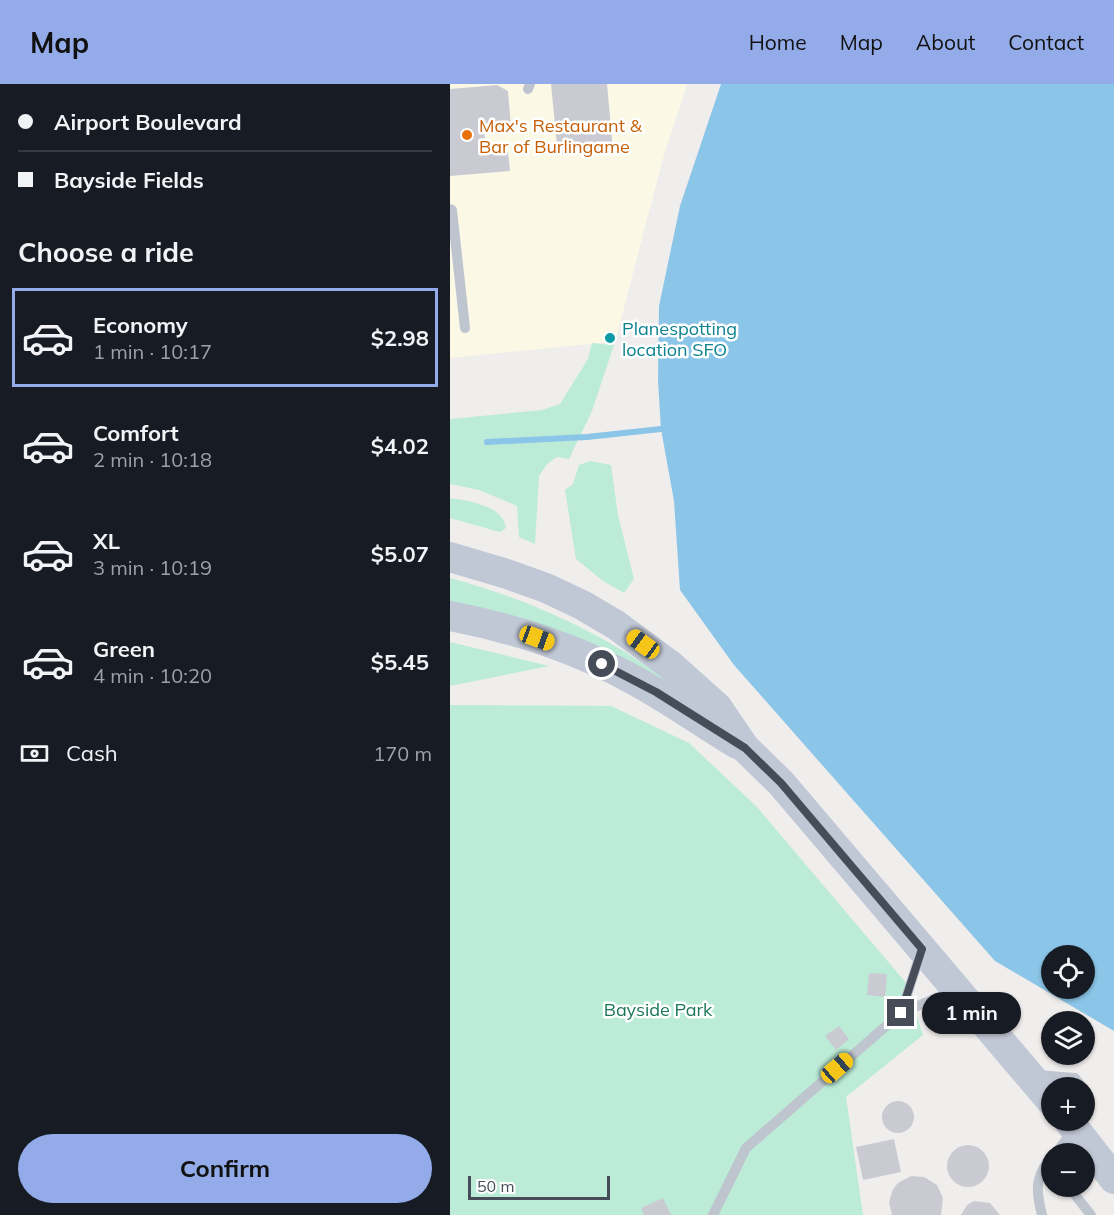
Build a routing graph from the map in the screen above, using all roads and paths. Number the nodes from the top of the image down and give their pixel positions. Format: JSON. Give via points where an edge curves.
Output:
{"nodes":[{"id":1,"x":450,"y":209,"type":"edge"},
{"id":2,"x":465,"y":328,"type":"dead end"},
{"id":3,"x":450,"y":557,"type":"edge"},
{"id":4,"x":450,"y":616,"type":"edge"},
{"id":5,"x":745,"y":748,"type":"junction"},
{"id":6,"x":922,"y":949,"type":"junction"},
{"id":7,"x":956,"y":989,"type":"junction"},
{"id":8,"x":901,"y":1013,"type":"junction"},
{"id":9,"x":1029,"y":1075,"type":"junction"},
{"id":10,"x":1060,"y":1077,"type":"edge"},
{"id":11,"x":1041,"y":1089,"type":"edge"},
{"id":12,"x":1076,"y":1131,"type":"edge"},
{"id":13,"x":1041,"y":1174,"type":"edge"},
{"id":14,"x":1114,"y":1179,"type":"edge"},
{"id":15,"x":1077,"y":1197,"type":"edge"},
{"id":16,"x":713,"y":1215,"type":"edge"},
{"id":17,"x":1042,"y":1215,"type":"edge"},
{"id":18,"x":1091,"y":1215,"type":"edge"}],
"edges":[{"from":1,"to":2,"type":"lane"},
{"from":3,"to":5,"type":"main road","via":[[546,588],[616,625],[717,707]]},
{"from":4,"to":5,"type":"main road","via":[[527,635],[584,656],[647,687]]},
{"from":5,"to":6,"type":"main road","via":[[781,783]]},
{"from":6,"to":7,"type":"main road"},
{"from":6,"to":8,"type":"lane"},
{"from":7,"to":8,"type":"lane"},
{"from":7,"to":9,"type":"main road"},
{"from":8,"to":16,"type":"lane","via":[[746,1148]]},
{"from":9,"to":10,"type":"lane"},
{"from":9,"to":11,"type":"main road"},
{"from":12,"to":14,"type":"main road"},
{"from":13,"to":17,"type":"lane","via":[[1037,1188]]},
{"from":15,"to":18,"type":"lane"}]}
